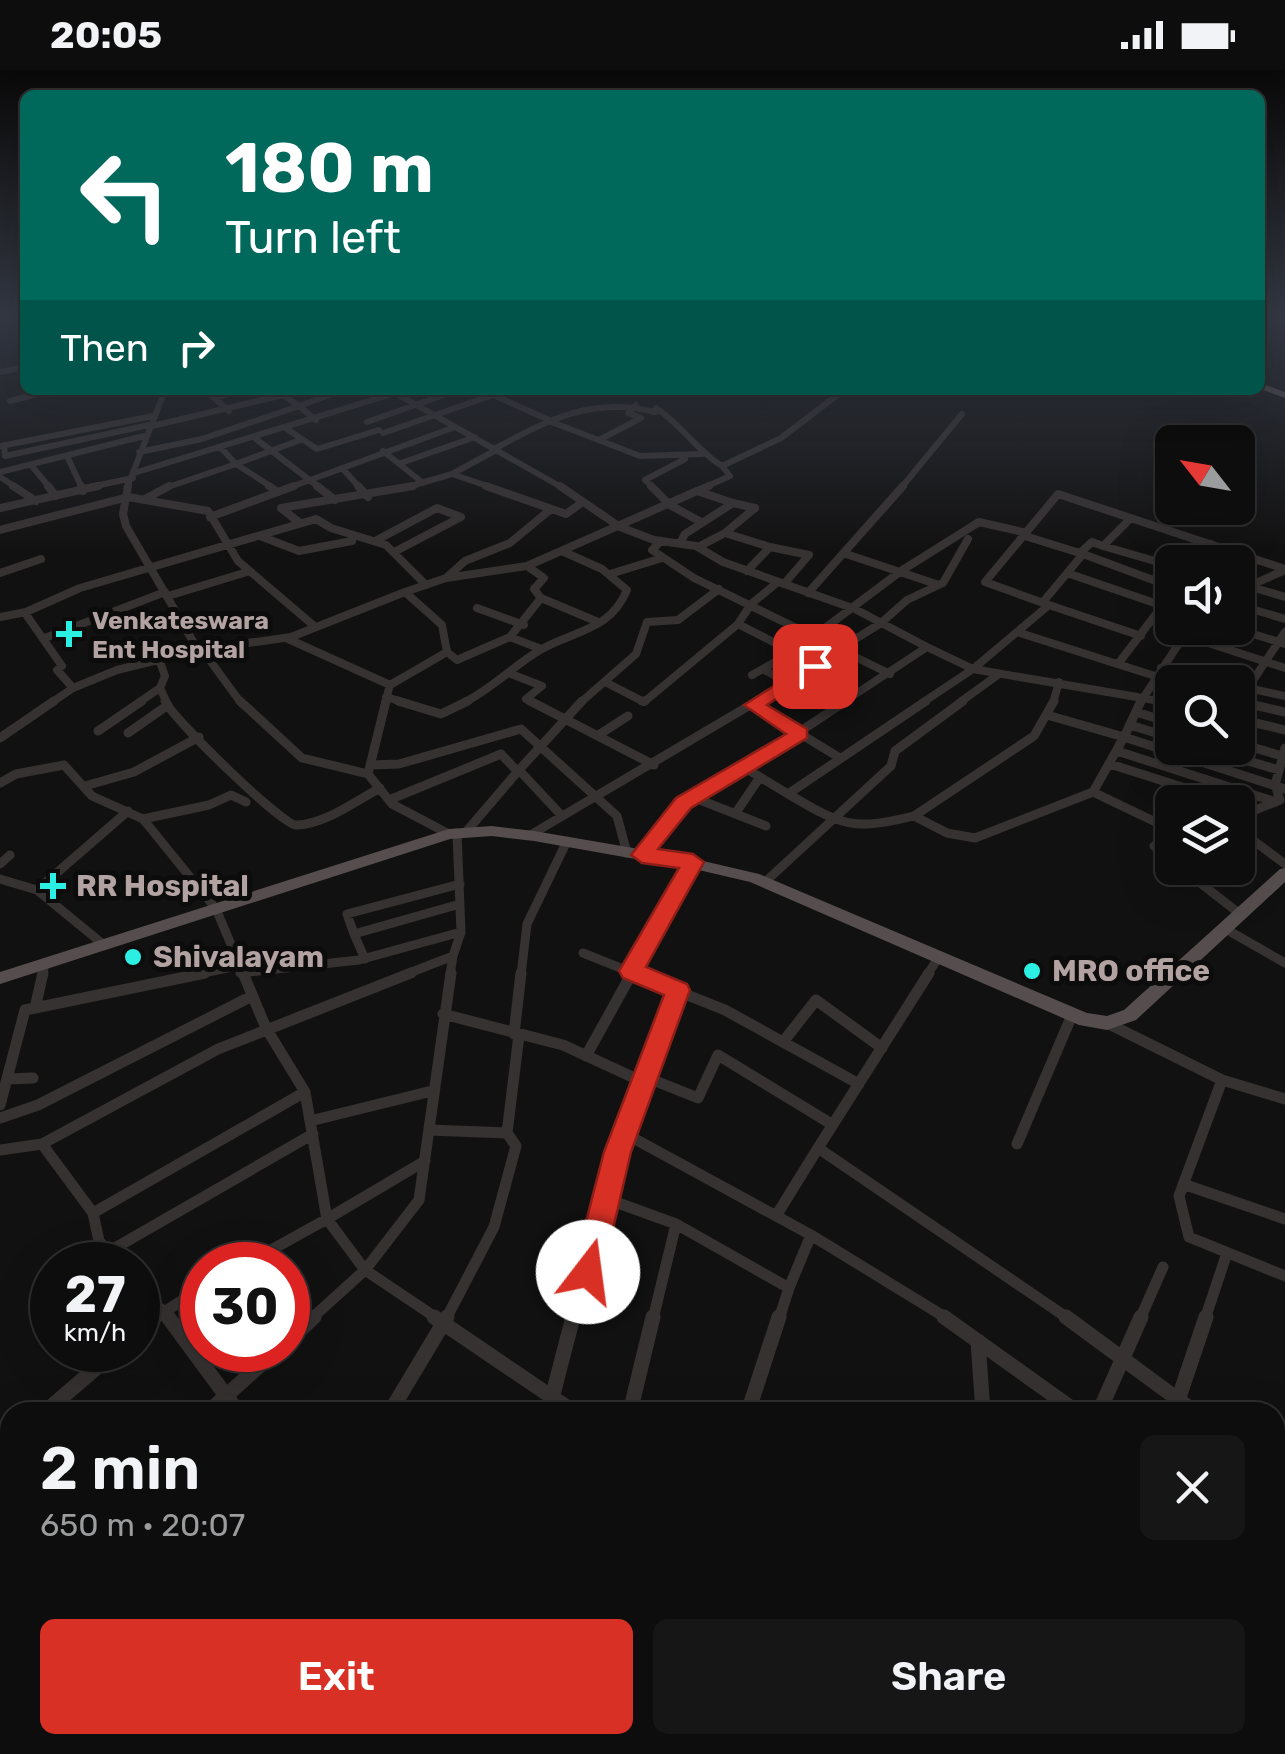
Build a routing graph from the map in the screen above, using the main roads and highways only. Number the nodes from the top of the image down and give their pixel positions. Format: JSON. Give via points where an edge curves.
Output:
{"nodes":[{"id":1,"x":1285,"y":872,"type":"edge"},
{"id":2,"x":0,"y":978,"type":"edge"}],
"edges":[{"from":1,"to":2,"type":"main road","via":[[1130,1014],[1107,1024],[1072,1015],[765,882],[693,862],[532,834],[457,833]]}]}
